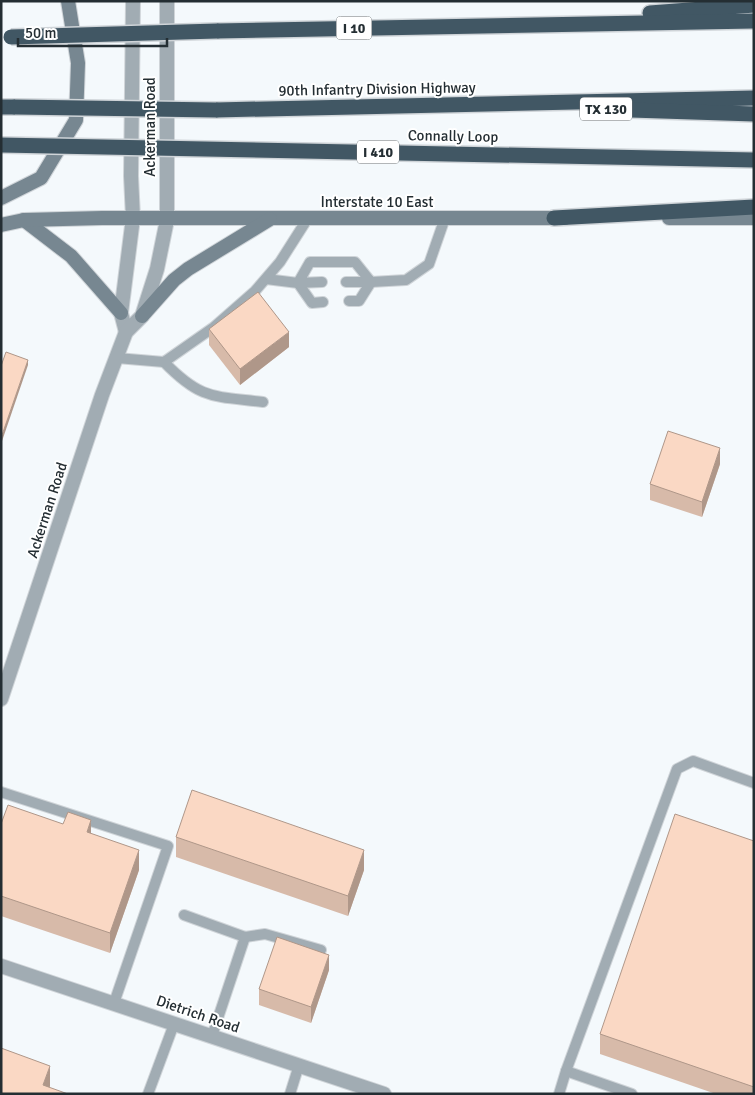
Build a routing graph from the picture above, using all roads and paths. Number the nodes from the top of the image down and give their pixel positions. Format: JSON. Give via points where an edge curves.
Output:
{"nodes":[{"id":1,"x":68,"y":1,"type":"edge"},
{"id":2,"x":133,"y":1,"type":"edge"},
{"id":3,"x":167,"y":1,"type":"edge"},
{"id":4,"x":754,"y":5,"type":"edge"},
{"id":5,"x":754,"y":21,"type":"edge"},
{"id":6,"x":491,"y":24,"type":"junction"},
{"id":7,"x":6,"y":37,"type":"edge"},
{"id":8,"x":754,"y":98,"type":"edge"},
{"id":9,"x":458,"y":105,"type":"junction"},
{"id":10,"x":8,"y":107,"type":"edge"},
{"id":11,"x":754,"y":114,"type":"edge"},
{"id":12,"x":1,"y":144,"type":"edge"},
{"id":13,"x":754,"y":160,"type":"edge"},
{"id":14,"x":1,"y":198,"type":"edge"},
{"id":15,"x":754,"y":207,"type":"edge"},
{"id":16,"x":133,"y":218,"type":"junction"},
{"id":17,"x":308,"y":218,"type":"junction"},
{"id":18,"x":445,"y":218,"type":"junction"},
{"id":19,"x":554,"y":218,"type":"junction"},
{"id":20,"x":754,"y":218,"type":"edge"},
{"id":21,"x":271,"y":219,"type":"junction"},
{"id":22,"x":24,"y":220,"type":"junction"},
{"id":23,"x":167,"y":220,"type":"junction"},
{"id":24,"x":1,"y":225,"type":"edge"},
{"id":25,"x":266,"y":279,"type":"junction"},
{"id":26,"x":322,"y":282,"type":"dead end"},
{"id":27,"x":346,"y":282,"type":"dead end"},
{"id":28,"x":370,"y":282,"type":"junction"},
{"id":29,"x":298,"y":283,"type":"junction"},
{"id":30,"x":349,"y":301,"type":"dead end"},
{"id":31,"x":322,"y":302,"type":"dead end"},
{"id":32,"x":121,"y":314,"type":"junction"},
{"id":33,"x":142,"y":316,"type":"junction"},
{"id":34,"x":126,"y":332,"type":"junction"},
{"id":35,"x":117,"y":358,"type":"junction"},
{"id":36,"x":164,"y":362,"type":"junction"},
{"id":37,"x":263,"y":402,"type":"dead end"},
{"id":38,"x":1,"y":699,"type":"edge"},
{"id":39,"x":754,"y":782,"type":"edge"},
{"id":40,"x":1,"y":792,"type":"edge"},
{"id":41,"x":184,"y":914,"type":"dead end"},
{"id":42,"x":245,"y":937,"type":"junction"},
{"id":43,"x":321,"y":950,"type":"edge"},
{"id":44,"x":1,"y":966,"type":"edge"},
{"id":45,"x":114,"y":1003,"type":"junction"},
{"id":46,"x":174,"y":1024,"type":"junction"},
{"id":47,"x":212,"y":1036,"type":"junction"},
{"id":48,"x":299,"y":1065,"type":"junction"},
{"id":49,"x":566,"y":1071,"type":"junction"},
{"id":50,"x":148,"y":1094,"type":"edge"},
{"id":51,"x":290,"y":1094,"type":"edge"},
{"id":52,"x":384,"y":1094,"type":"edge"},
{"id":53,"x":559,"y":1094,"type":"edge"},
{"id":54,"x":632,"y":1094,"type":"edge"}],
"edges":[{"from":1,"to":14,"type":"main road","via":[[78,63],[76,120],[41,178]]},
{"from":2,"to":16,"type":"street","name":"Ackerman Road"},
{"from":3,"to":23,"type":"street","name":"Ackerman Road"},
{"from":4,"to":6,"type":"highway"},
{"from":5,"to":6,"type":"highway","number":"I 10"},
{"from":6,"to":7,"type":"highway","number":"I 10","bridge":true},
{"from":8,"to":9,"type":"highway","name":"90th Infantry Division Highway"},
{"from":9,"to":10,"type":"highway","name":"90th Infantry Division Highway","bridge":true,"via":[[216,110]]},
{"from":9,"to":11,"type":"highway","number":"TX 130"},
{"from":12,"to":13,"type":"highway","name":"Connally Loop","number":"I 410","bridge":true},
{"from":15,"to":19,"type":"highway"},
{"from":16,"to":22,"type":"main road","name":"Interstate 10 East"},
{"from":16,"to":23,"type":"main road","name":"Interstate 10 East"},
{"from":16,"to":32,"type":"street","name":"Ackerman Road"},
{"from":17,"to":18,"type":"main road","name":"Interstate 10 East"},
{"from":17,"to":21,"type":"main road","name":"Interstate 10 East"},
{"from":17,"to":25,"type":"lane"},
{"from":18,"to":19,"type":"main road","name":"Interstate 10 East"},
{"from":18,"to":28,"type":"lane","via":[[429,264],[406,280]]},
{"from":19,"to":20,"type":"main road","name":"Interstate 10 East"},
{"from":21,"to":23,"type":"main road","name":"Interstate 10 East"},
{"from":21,"to":33,"type":"main road","via":[[188,269]]},
{"from":22,"to":24,"type":"main road","name":"Interstate 10 East"},
{"from":22,"to":32,"type":"main road","via":[[71,256]]},
{"from":23,"to":33,"type":"street","name":"Ackerman Road","via":[[157,270]]},
{"from":25,"to":29,"type":"lane"},
{"from":25,"to":36,"type":"lane","via":[[214,327]]},
{"from":26,"to":29,"type":"lane"},
{"from":27,"to":28,"type":"lane"},
{"from":28,"to":29,"type":"lane","via":[[355,262],[310,262]]},
{"from":28,"to":30,"type":"lane","via":[[359,301]]},
{"from":29,"to":31,"type":"lane","via":[[312,303]]},
{"from":32,"to":34,"type":"street","name":"Ackerman Road"},
{"from":33,"to":34,"type":"street","name":"Ackerman Road"},
{"from":34,"to":35,"type":"street","name":"Ackerman Road"},
{"from":35,"to":36,"type":"lane"},
{"from":35,"to":38,"type":"street","name":"Ackerman Road"},
{"from":36,"to":37,"type":"lane","via":[[182,381],[206,396]]},
{"from":39,"to":49,"type":"lane","via":[[693,761],[677,769]]},
{"from":40,"to":45,"type":"lane","via":[[168,846]]},
{"from":41,"to":42,"type":"lane"},
{"from":42,"to":43,"type":"lane","via":[[265,934]]},
{"from":42,"to":47,"type":"lane"},
{"from":44,"to":45,"type":"street","name":"Dietrich Road"},
{"from":45,"to":46,"type":"street","name":"Dietrich Road"},
{"from":46,"to":47,"type":"street","name":"Dietrich Road"},
{"from":46,"to":50,"type":"lane"},
{"from":47,"to":48,"type":"street","name":"Dietrich Road"},
{"from":48,"to":51,"type":"lane"},
{"from":48,"to":52,"type":"street","name":"Dietrich Road"},
{"from":49,"to":53,"type":"lane"},
{"from":49,"to":54,"type":"lane"}]}
